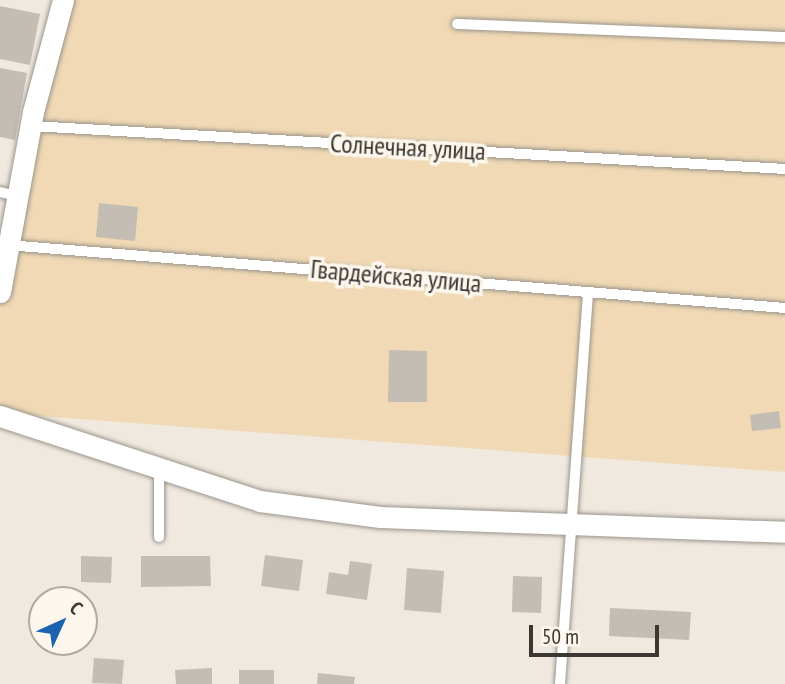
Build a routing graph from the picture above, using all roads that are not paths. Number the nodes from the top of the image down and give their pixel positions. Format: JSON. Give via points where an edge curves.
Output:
{"nodes":[{"id":1,"x":63,"y":0,"type":"edge"},
{"id":2,"x":457,"y":24,"type":"dead end"},
{"id":3,"x":785,"y":37,"type":"edge"},
{"id":4,"x":31,"y":126,"type":"junction"},
{"id":5,"x":785,"y":169,"type":"edge"},
{"id":6,"x":0,"y":192,"type":"edge"},
{"id":7,"x":13,"y":195,"type":"dead end"},
{"id":8,"x":7,"y":245,"type":"junction"},
{"id":9,"x":0,"y":292,"type":"edge"},
{"id":10,"x":588,"y":292,"type":"junction"},
{"id":11,"x":785,"y":308,"type":"edge"},
{"id":12,"x":0,"y":416,"type":"edge"},
{"id":13,"x":159,"y":466,"type":"junction"},
{"id":14,"x":576,"y":521,"type":"junction"},
{"id":15,"x":785,"y":532,"type":"edge"},
{"id":16,"x":159,"y":537,"type":"dead end"},
{"id":17,"x":560,"y":684,"type":"edge"}],
"edges":[{"from":1,"to":4,"type":"street"},
{"from":2,"to":3,"type":"lane"},
{"from":4,"to":5,"type":"lane","name":"Солнечная улица"},
{"from":4,"to":8,"type":"street"},
{"from":6,"to":7,"type":"lane"},
{"from":8,"to":9,"type":"street"},
{"from":8,"to":10,"type":"lane","name":"Гвардейская улица"},
{"from":10,"to":11,"type":"lane","name":"Гвардейская улица"},
{"from":10,"to":14,"type":"lane"},
{"from":12,"to":13,"type":"street"},
{"from":13,"to":14,"type":"street","via":[[260,502],[380,517]]},
{"from":13,"to":16,"type":"lane"},
{"from":14,"to":15,"type":"street"},
{"from":14,"to":17,"type":"lane"}]}
